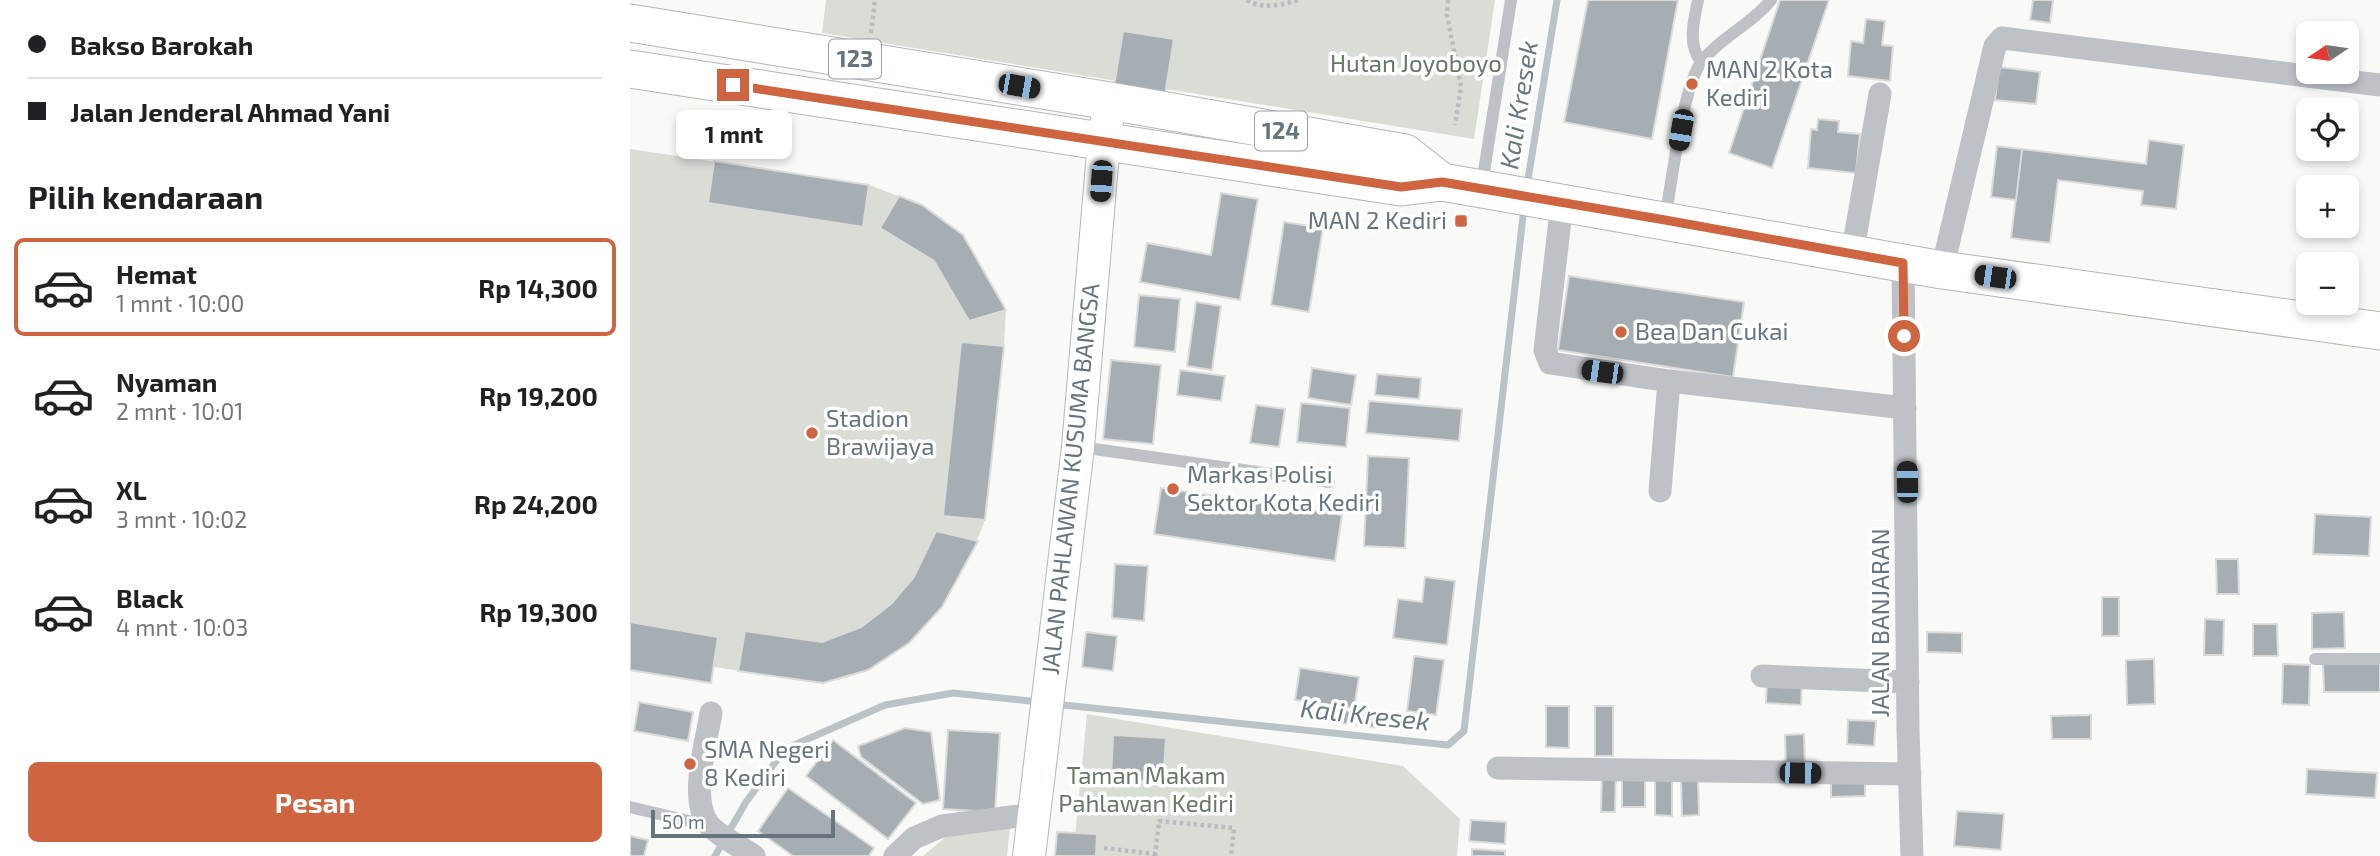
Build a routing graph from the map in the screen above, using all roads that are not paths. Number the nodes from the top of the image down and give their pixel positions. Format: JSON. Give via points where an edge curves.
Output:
{"nodes":[{"id":1,"x":1511,"y":0,"type":"edge"},
{"id":2,"x":1698,"y":0,"type":"edge"},
{"id":3,"x":1771,"y":0,"type":"edge"},
{"id":4,"x":630,"y":23,"type":"edge"},
{"id":5,"x":691,"y":33,"type":"junction"},
{"id":6,"x":1701,"y":62,"type":"junction"},
{"id":7,"x":630,"y":69,"type":"edge"},
{"id":8,"x":682,"y":77,"type":"junction"},
{"id":9,"x":2380,"y":85,"type":"edge"},
{"id":10,"x":1880,"y":94,"type":"dead end"},
{"id":11,"x":1110,"y":102,"type":"junction"},
{"id":12,"x":1104,"y":141,"type":"junction"},
{"id":13,"x":1442,"y":182,"type":"junction"},
{"id":14,"x":1487,"y":189,"type":"junction"},
{"id":15,"x":1550,"y":201,"type":"junction"},
{"id":16,"x":1665,"y":220,"type":"junction"},
{"id":17,"x":1852,"y":255,"type":"junction"},
{"id":18,"x":1903,"y":263,"type":"junction"},
{"id":19,"x":1942,"y":270,"type":"junction"},
{"id":20,"x":2380,"y":331,"type":"edge"},
{"id":21,"x":1669,"y":381,"type":"junction"},
{"id":22,"x":1905,"y":408,"type":"junction"},
{"id":23,"x":1078,"y":447,"type":"junction"},
{"id":24,"x":1329,"y":482,"type":"dead end"},
{"id":25,"x":1660,"y":491,"type":"dead end"},
{"id":26,"x":2315,"y":659,"type":"dead end"},
{"id":27,"x":2380,"y":659,"type":"edge"},
{"id":28,"x":1762,"y":676,"type":"dead end"},
{"id":29,"x":1908,"y":682,"type":"junction"},
{"id":30,"x":711,"y":713,"type":"dead end"},
{"id":31,"x":1498,"y":768,"type":"dead end"},
{"id":32,"x":1910,"y":774,"type":"junction"},
{"id":33,"x":630,"y":807,"type":"edge"},
{"id":34,"x":1034,"y":814,"type":"junction"},
{"id":35,"x":710,"y":826,"type":"junction"},
{"id":36,"x":752,"y":855,"type":"edge"},
{"id":37,"x":895,"y":856,"type":"edge"},
{"id":38,"x":1029,"y":856,"type":"edge"},
{"id":39,"x":1912,"y":856,"type":"edge"}],
"edges":[{"from":1,"to":14,"type":"lane"},
{"from":2,"to":6,"type":"lane","via":[[1692,33]]},
{"from":3,"to":6,"type":"lane"},
{"from":4,"to":5,"type":"main road","number":"123"},
{"from":5,"to":8,"type":"main road"},
{"from":5,"to":11,"type":"main road","number":"123"},
{"from":6,"to":16,"type":"lane","via":[[1690,85]]},
{"from":7,"to":8,"type":"main road","number":"123"},
{"from":8,"to":12,"type":"main road","number":"123"},
{"from":9,"to":19,"type":"street","via":[[2002,38],[1995,46]]},
{"from":10,"to":17,"type":"street"},
{"from":11,"to":12,"type":"main road","name":"JALAN PAHLAWAN KUSUMA BANGSA"},
{"from":11,"to":13,"type":"main road","number":"124","via":[[1405,153]]},
{"from":12,"to":13,"type":"main road","number":"124","via":[[1401,187]]},
{"from":12,"to":23,"type":"main road","name":"JALAN PAHLAWAN KUSUMA BANGSA"},
{"from":13,"to":14,"type":"main road","number":"124"},
{"from":14,"to":15,"type":"main road","number":"124"},
{"from":15,"to":16,"type":"main road","number":"124"},
{"from":15,"to":21,"type":"street","via":[[1546,359],[1558,366]]},
{"from":16,"to":17,"type":"main road","number":"124"},
{"from":17,"to":18,"type":"main road","number":"124"},
{"from":18,"to":19,"type":"main road","number":"124"},
{"from":18,"to":22,"type":"street","name":"JALAN BANJARAN"},
{"from":19,"to":20,"type":"main road","number":"124"},
{"from":21,"to":22,"type":"street"},
{"from":21,"to":25,"type":"street"},
{"from":22,"to":29,"type":"street","name":"JALAN BANJARAN"},
{"from":23,"to":24,"type":"lane"},
{"from":23,"to":34,"type":"main road","name":"JALAN PAHLAWAN KUSUMA BANGSA"},
{"from":26,"to":27,"type":"lane"},
{"from":28,"to":29,"type":"street"},
{"from":29,"to":32,"type":"street","name":"JALAN BANJARAN"},
{"from":30,"to":35,"type":"street","via":[[699,792],[700,808]]},
{"from":31,"to":32,"type":"street"},
{"from":32,"to":39,"type":"street","name":"JALAN BANJARAN"},
{"from":33,"to":35,"type":"lane"},
{"from":34,"to":37,"type":"street","via":[[942,826],[914,838]]},
{"from":34,"to":38,"type":"main road","name":"JALAN PAHLAWAN KUSUMA BANGSA"},
{"from":35,"to":36,"type":"street"}]}
